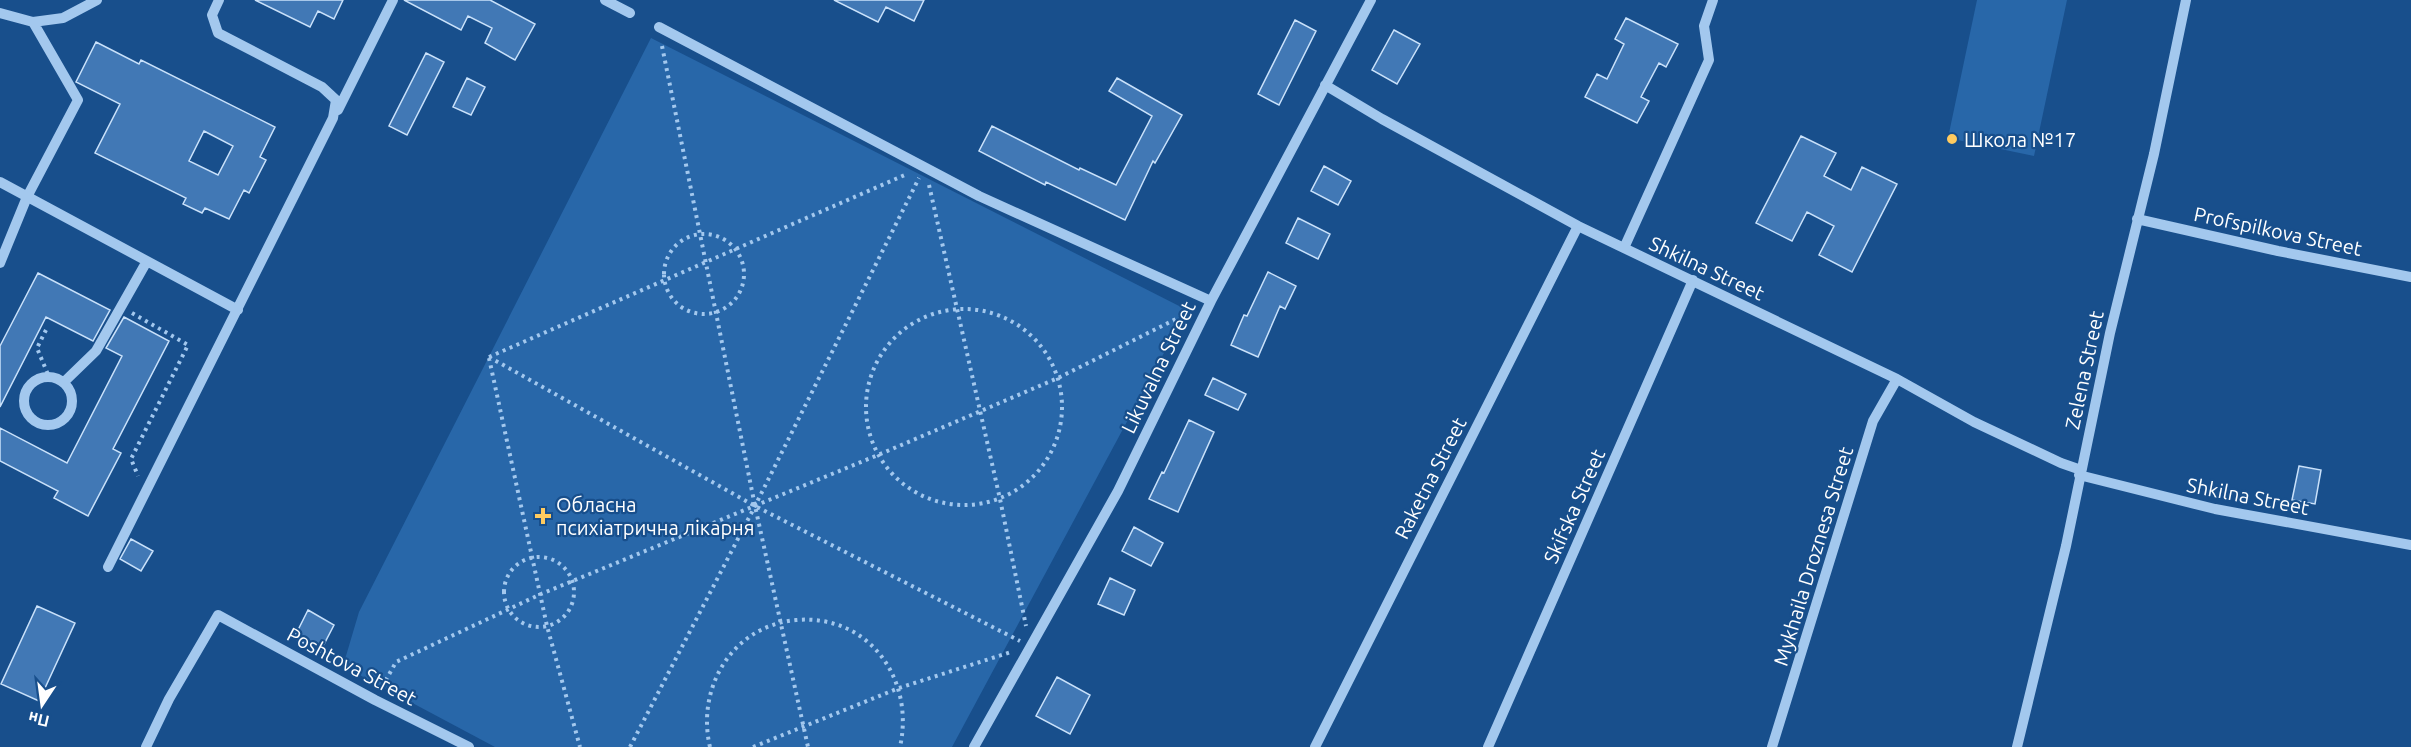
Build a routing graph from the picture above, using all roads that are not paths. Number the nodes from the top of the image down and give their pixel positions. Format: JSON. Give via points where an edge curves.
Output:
{"nodes":[{"id":1,"x":97,"y":0,"type":"edge"},
{"id":2,"x":219,"y":0,"type":"edge"},
{"id":3,"x":393,"y":0,"type":"edge"},
{"id":4,"x":605,"y":0,"type":"edge"},
{"id":5,"x":1371,"y":0,"type":"edge"},
{"id":6,"x":1713,"y":0,"type":"edge"},
{"id":7,"x":2186,"y":0,"type":"edge"},
{"id":8,"x":0,"y":13,"type":"edge"},
{"id":9,"x":630,"y":13,"type":"dead end"},
{"id":10,"x":33,"y":22,"type":"junction"},
{"id":11,"x":659,"y":27,"type":"road end"},
{"id":12,"x":1325,"y":85,"type":"junction"},
{"id":13,"x":333,"y":118,"type":"junction"},
{"id":14,"x":0,"y":182,"type":"edge"},
{"id":15,"x":27,"y":196,"type":"junction"},
{"id":16,"x":2137,"y":219,"type":"junction"},
{"id":17,"x":1578,"y":226,"type":"junction"},
{"id":18,"x":1624,"y":248,"type":"junction"},
{"id":19,"x":147,"y":261,"type":"junction"},
{"id":20,"x":0,"y":263,"type":"edge"},
{"id":21,"x":2411,"y":277,"type":"edge"},
{"id":22,"x":1693,"y":280,"type":"junction"},
{"id":23,"x":1210,"y":302,"type":"junction"},
{"id":24,"x":238,"y":309,"type":"junction"},
{"id":25,"x":1897,"y":379,"type":"junction"},
{"id":26,"x":64,"y":382,"type":"junction"},
{"id":27,"x":2080,"y":472,"type":"junction"},
{"id":28,"x":2411,"y":545,"type":"edge"},
{"id":29,"x":108,"y":567,"type":"dead end"},
{"id":30,"x":146,"y":747,"type":"edge"},
{"id":31,"x":469,"y":747,"type":"edge"},
{"id":32,"x":974,"y":747,"type":"edge"},
{"id":33,"x":1315,"y":747,"type":"edge"},
{"id":34,"x":1488,"y":747,"type":"edge"},
{"id":35,"x":1772,"y":747,"type":"edge"},
{"id":36,"x":2017,"y":747,"type":"edge"}],
"edges":[{"from":1,"to":10,"type":"street","via":[[63,18]]},
{"from":2,"to":13,"type":"street","via":[[212,15],[218,33],[322,87],[336,100]]},
{"from":3,"to":13,"type":"street"},
{"from":4,"to":9,"type":"street"},
{"from":5,"to":12,"type":"street","name":"Likuvalna Street"},
{"from":6,"to":18,"type":"street","via":[[1704,26],[1709,60]]},
{"from":7,"to":16,"type":"street","name":"Zelena Street"},
{"from":8,"to":10,"type":"street"},
{"from":10,"to":15,"type":"street","via":[[78,100]]},
{"from":11,"to":23,"type":"street","via":[[979,196]]},
{"from":12,"to":17,"type":"street","name":"Shkilna Street"},
{"from":12,"to":23,"type":"street","name":"Likuvalna Street"},
{"from":13,"to":24,"type":"street"},
{"from":14,"to":15,"type":"street"},
{"from":15,"to":19,"type":"street"},
{"from":15,"to":20,"type":"street"},
{"from":16,"to":21,"type":"street","name":"Profspilkova Street"},
{"from":16,"to":27,"type":"street","name":"Zelena Street"},
{"from":17,"to":18,"type":"street","name":"Shkilna Street"},
{"from":17,"to":33,"type":"street","name":"Raketna Street"},
{"from":18,"to":22,"type":"street","name":"Shkilna Street"},
{"from":19,"to":24,"type":"street"},
{"from":19,"to":26,"type":"street","via":[[96,351]]},
{"from":22,"to":25,"type":"street","name":"Shkilna Street"},
{"from":22,"to":34,"type":"street","name":"Skifska Street"},
{"from":23,"to":32,"type":"street","name":"Likuvalna Street","via":[[1118,491]]},
{"from":24,"to":29,"type":"street"},
{"from":25,"to":27,"type":"street","name":"Shkilna Street","via":[[1974,422]]},
{"from":25,"to":35,"type":"street","name":"Mykhaila Droznesa Street","via":[[1873,421]]},
{"from":26,"to":26,"type":"street","via":[[72,403],[67,417],[52,425],[35,422],[25,410],[25,393],[35,380],[49,377]]},
{"from":27,"to":28,"type":"street","name":"Shkilna Street","via":[[2215,509]]},
{"from":27,"to":36,"type":"street","name":"Zelena Street"},
{"from":30,"to":31,"type":"street","name":"Poshtova Street","via":[[218,615]]}]}
